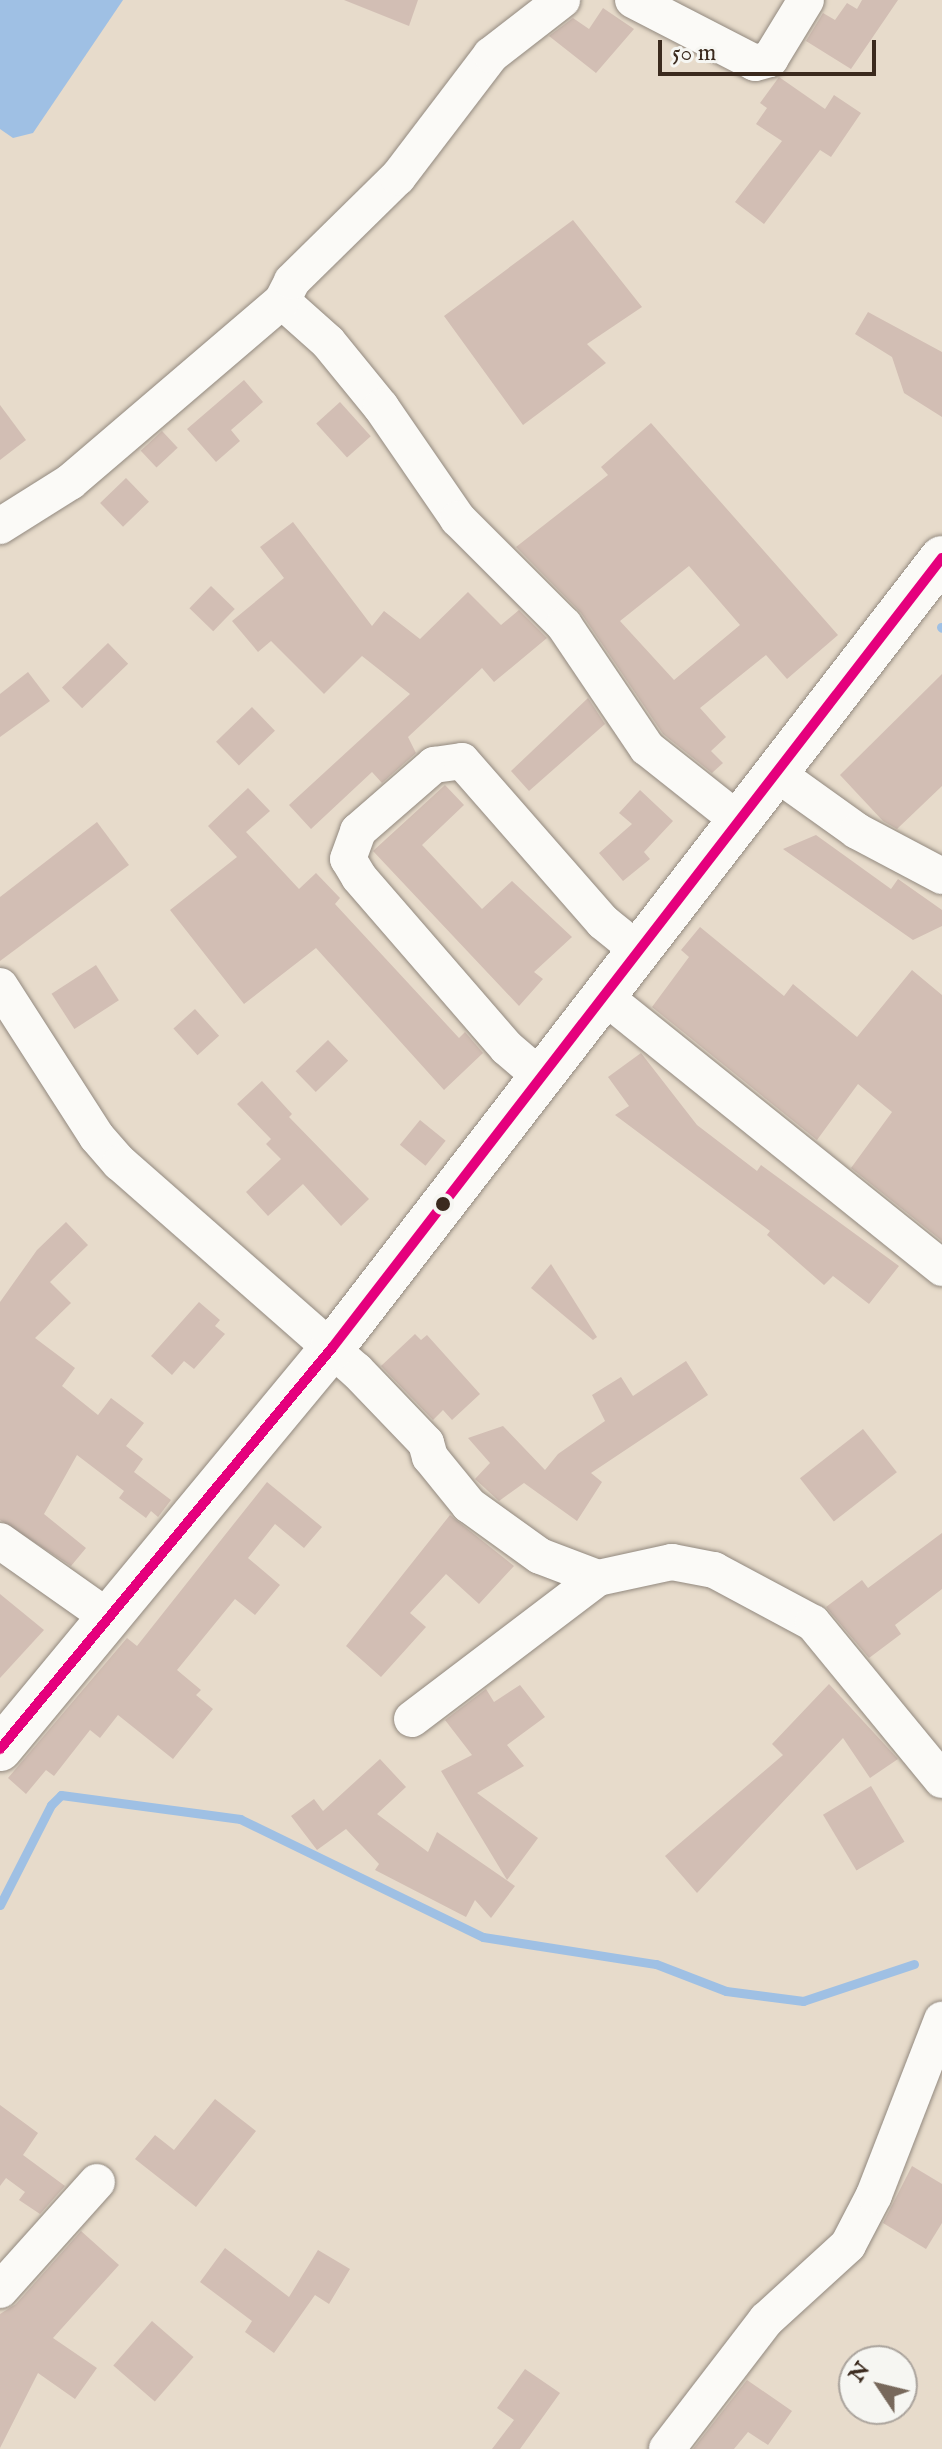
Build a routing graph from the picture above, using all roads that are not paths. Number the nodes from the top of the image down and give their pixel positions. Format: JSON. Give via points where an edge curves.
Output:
{"nodes":[{"id":1,"x":562,"y":0,"type":"edge"},
{"id":2,"x":633,"y":0,"type":"edge"},
{"id":3,"x":806,"y":0,"type":"edge"},
{"id":4,"x":282,"y":301,"type":"junction"},
{"id":5,"x":0,"y":525,"type":"edge"},
{"id":6,"x":942,"y":558,"type":"edge"},
{"id":7,"x":776,"y":773,"type":"junction"},
{"id":8,"x":739,"y":821,"type":"junction"},
{"id":9,"x":942,"y":876,"type":"edge"},
{"id":10,"x":639,"y":951,"type":"junction"},
{"id":11,"x":0,"y":986,"type":"edge"},
{"id":12,"x":604,"y":996,"type":"junction"},
{"id":13,"x":541,"y":1077,"type":"junction"},
{"id":14,"x":942,"y":1268,"type":"edge"},
{"id":15,"x":332,"y":1348,"type":"junction"},
{"id":16,"x":0,"y":1541,"type":"edge"},
{"id":17,"x":598,"y":1578,"type":"junction"},
{"id":18,"x":109,"y":1618,"type":"junction"},
{"id":19,"x":412,"y":1719,"type":"dead end"},
{"id":20,"x":0,"y":1749,"type":"edge"},
{"id":21,"x":942,"y":1780,"type":"edge"},
{"id":22,"x":942,"y":2020,"type":"edge"},
{"id":23,"x":97,"y":2182,"type":"dead end"},
{"id":24,"x":5,"y":2274,"type":"edge"},
{"id":25,"x":667,"y":2449,"type":"edge"}],
"edges":[{"from":1,"to":4,"type":"street","via":[[491,55],[398,177],[292,281]]},
{"from":2,"to":3,"type":"street","via":[[755,63],[770,59]]},
{"from":4,"to":5,"type":"street","via":[[70,482]]},
{"from":4,"to":8,"type":"street","via":[[328,342],[381,407],[458,519],[564,625],[647,748]]},
{"from":6,"to":7,"type":"main road"},
{"from":7,"to":8,"type":"main road"},
{"from":7,"to":9,"type":"street","via":[[857,831]]},
{"from":8,"to":10,"type":"main road"},
{"from":10,"to":12,"type":"main road"},
{"from":10,"to":13,"type":"street","via":[[603,922],[462,761],[434,765],[358,831],[348,859],[359,877],[507,1048]]},
{"from":11,"to":15,"type":"street","via":[[97,1137],[120,1163]]},
{"from":12,"to":13,"type":"main road"},
{"from":12,"to":14,"type":"street"},
{"from":13,"to":15,"type":"main road"},
{"from":15,"to":17,"type":"street","via":[[426,1443],[430,1457],[469,1505],[510,1539]]},
{"from":15,"to":18,"type":"main road"},
{"from":16,"to":18,"type":"street"},
{"from":17,"to":19,"type":"street"},
{"from":17,"to":21,"type":"street","via":[[652,1563],[695,1565],[737,1580],[813,1623]]},
{"from":18,"to":20,"type":"main road"},
{"from":22,"to":25,"type":"street","via":[[874,2195],[848,2245],[766,2320]]},
{"from":23,"to":24,"type":"street"}]}
